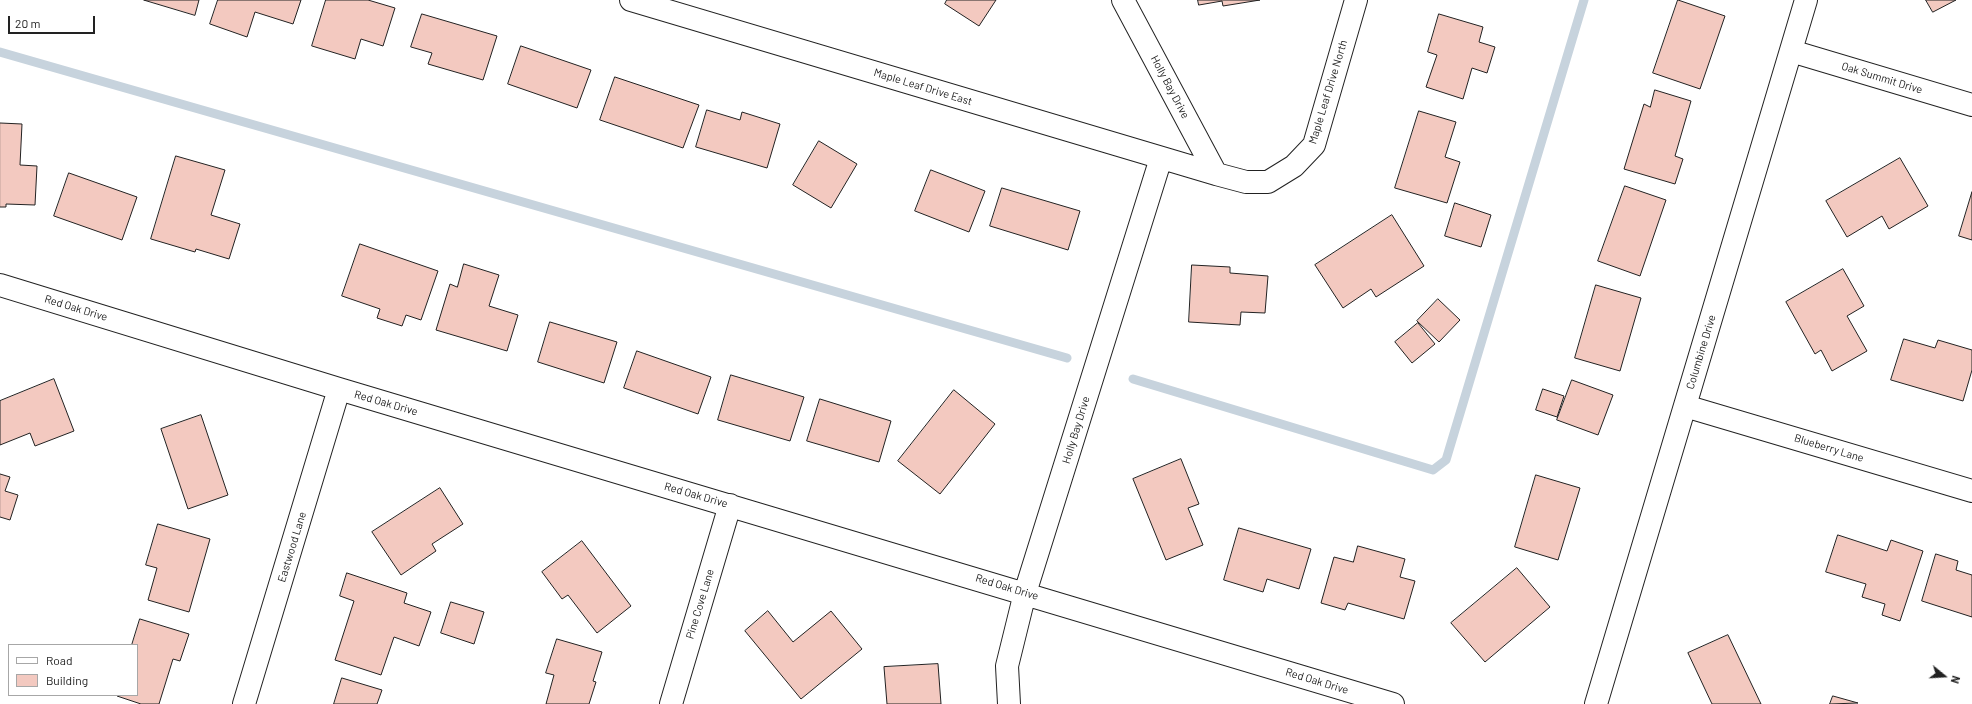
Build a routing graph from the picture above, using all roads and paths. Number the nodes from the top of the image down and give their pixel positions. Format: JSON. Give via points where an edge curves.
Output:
{"nodes":[{"id":1,"x":631,"y":0,"type":"edge"},
{"id":2,"x":1123,"y":0,"type":"edge"},
{"id":3,"x":1356,"y":0,"type":"edge"},
{"id":4,"x":1806,"y":0,"type":"edge"},
{"id":5,"x":1791,"y":51,"type":"junction"},
{"id":6,"x":1972,"y":105,"type":"edge"},
{"id":7,"x":1161,"y":158,"type":"junction"},
{"id":8,"x":1216,"y":174,"type":"junction"},
{"id":9,"x":0,"y":285,"type":"edge"},
{"id":10,"x":339,"y":389,"type":"junction"},
{"id":11,"x":1686,"y":406,"type":"junction"},
{"id":12,"x":1972,"y":491,"type":"edge"},
{"id":13,"x":730,"y":505,"type":"junction"},
{"id":14,"x":1025,"y":593,"type":"junction"},
{"id":15,"x":244,"y":704,"type":"edge"},
{"id":16,"x":671,"y":704,"type":"edge"},
{"id":17,"x":1009,"y":704,"type":"edge"},
{"id":18,"x":1393,"y":704,"type":"edge"},
{"id":19,"x":1596,"y":704,"type":"edge"}],
"edges":[{"from":1,"to":7,"type":"street","name":"Maple Leaf Drive East"},
{"from":2,"to":8,"type":"street","name":"Holly Bay Drive"},
{"from":3,"to":8,"type":"street","name":"Maple Leaf Drive North","via":[[1314,145],[1294,166],[1268,182],[1246,182]]},
{"from":4,"to":5,"type":"street","name":"Columbine Drive"},
{"from":5,"to":6,"type":"street","name":"Oak Summit Drive"},
{"from":5,"to":11,"type":"street","name":"Columbine Drive"},
{"from":7,"to":8,"type":"street","name":"Maple Leaf Drive East"},
{"from":7,"to":14,"type":"street","name":"Holly Bay Drive"},
{"from":9,"to":10,"type":"street","name":"Red Oak Drive"},
{"from":10,"to":13,"type":"street","name":"Red Oak Drive"},
{"from":10,"to":15,"type":"street","name":"Eastwood Lane"},
{"from":11,"to":12,"type":"street","name":"Blueberry Lane"},
{"from":11,"to":19,"type":"street","name":"Columbine Drive"},
{"from":13,"to":14,"type":"street","name":"Red Oak Drive"},
{"from":13,"to":16,"type":"street","name":"Pine Cove Lane"},
{"from":14,"to":17,"type":"street","name":"Holly Bay Drive","via":[[1007,666]]},
{"from":14,"to":18,"type":"street","name":"Red Oak Drive"}]}
